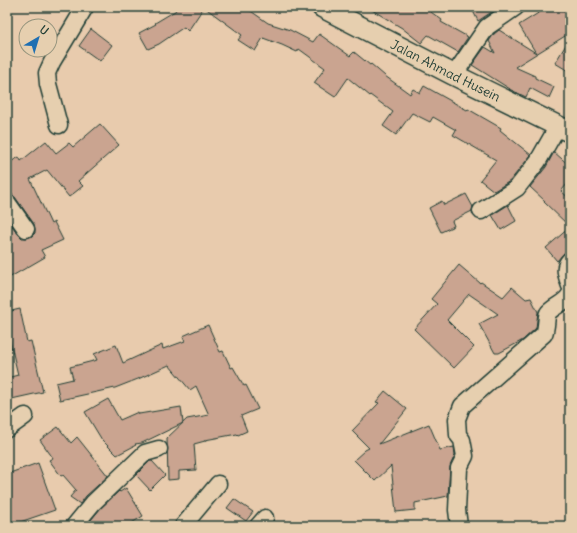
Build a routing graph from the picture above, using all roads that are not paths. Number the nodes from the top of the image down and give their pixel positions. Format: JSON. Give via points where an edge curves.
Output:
{"nodes":[{"id":1,"x":85,"y":7,"type":"edge"},
{"id":2,"x":322,"y":7,"type":"edge"},
{"id":3,"x":516,"y":7,"type":"edge"},
{"id":4,"x":454,"y":75,"type":"junction"},
{"id":5,"x":59,"y":125,"type":"dead end"},
{"id":6,"x":564,"y":129,"type":"edge"},
{"id":7,"x":7,"y":202,"type":"edge"},
{"id":8,"x":481,"y":211,"type":"dead end"},
{"id":9,"x":26,"y":229,"type":"dead end"},
{"id":10,"x":570,"y":260,"type":"edge"},
{"id":11,"x":570,"y":286,"type":"edge"},
{"id":12,"x":570,"y":294,"type":"edge"},
{"id":13,"x":25,"y":416,"type":"dead end"},
{"id":14,"x":7,"y":429,"type":"edge"},
{"id":15,"x":159,"y":449,"type":"dead end"},
{"id":16,"x":218,"y":484,"type":"dead end"},
{"id":17,"x":74,"y":526,"type":"edge"},
{"id":18,"x":183,"y":526,"type":"edge"},
{"id":19,"x":459,"y":526,"type":"edge"}],
"edges":[{"from":1,"to":5,"type":"street","via":[[47,73]]},
{"from":2,"to":4,"type":"main road","name":"Jalan Ahmad Husein"},
{"from":3,"to":4,"type":"street","via":[[487,27]]},
{"from":4,"to":6,"type":"main road","name":"Jalan Ahmad Husein"},
{"from":6,"to":8,"type":"street","via":[[548,142],[538,161],[517,188]]},
{"from":7,"to":9,"type":"street"},
{"from":10,"to":11,"type":"street","via":[[565,271]]},
{"from":12,"to":19,"type":"street","via":[[548,313],[544,334],[462,406],[457,418],[458,436],[462,440],[465,456],[459,468]]},
{"from":13,"to":14,"type":"street"},
{"from":15,"to":17,"type":"street","via":[[145,453]]},
{"from":16,"to":18,"type":"street"}]}
